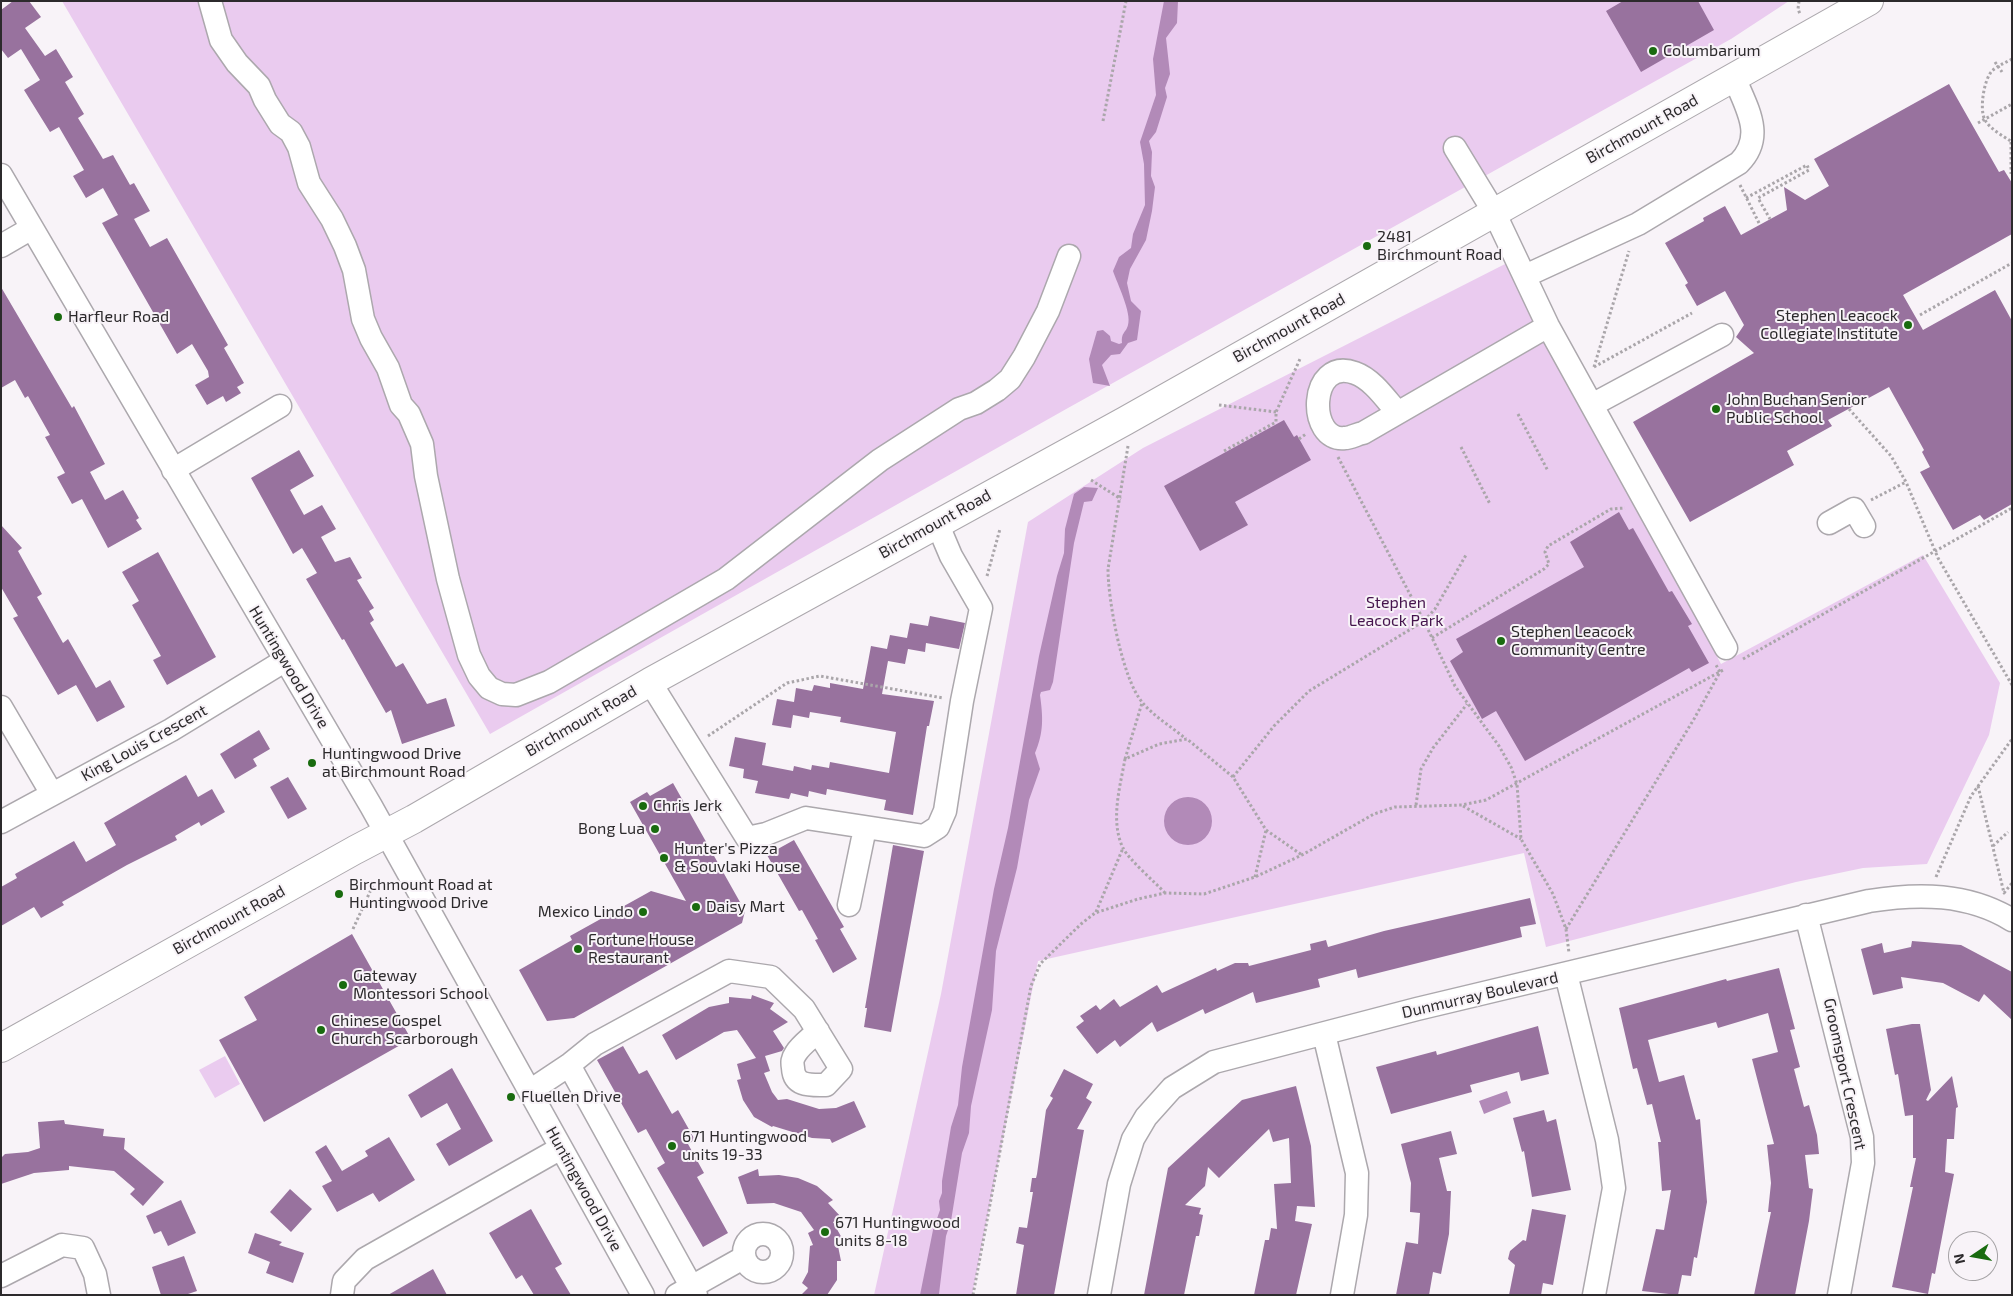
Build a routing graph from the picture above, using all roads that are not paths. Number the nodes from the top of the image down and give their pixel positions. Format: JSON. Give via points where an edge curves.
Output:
{"nodes":[{"id":1,"x":210,"y":1,"type":"edge"},
{"id":2,"x":1869,"y":1,"type":"edge"},
{"id":3,"x":1734,"y":77,"type":"junction"},
{"id":4,"x":1454,"y":148,"type":"dead end"},
{"id":5,"x":1,"y":175,"type":"edge"},
{"id":6,"x":1494,"y":212,"type":"junction"},
{"id":7,"x":32,"y":228,"type":"junction"},
{"id":8,"x":1,"y":246,"type":"edge"},
{"id":9,"x":1069,"y":256,"type":"dead end"},
{"id":10,"x":1525,"y":276,"type":"junction"},
{"id":11,"x":1548,"y":326,"type":"junction"},
{"id":12,"x":1722,"y":335,"type":"dead end"},
{"id":13,"x":1592,"y":405,"type":"junction"},
{"id":14,"x":280,"y":406,"type":"dead end"},
{"id":15,"x":1397,"y":412,"type":"junction"},
{"id":16,"x":173,"y":470,"type":"junction"},
{"id":17,"x":1859,"y":517,"type":"road end"},
{"id":18,"x":937,"y":523,"type":"junction"},
{"id":19,"x":1829,"y":523,"type":"dead end"},
{"id":20,"x":284,"y":660,"type":"junction"},
{"id":21,"x":1727,"y":660,"type":"road end"},
{"id":22,"x":650,"y":682,"type":"junction"},
{"id":23,"x":1,"y":707,"type":"edge"},
{"id":24,"x":52,"y":794,"type":"junction"},
{"id":25,"x":1,"y":822,"type":"edge"},
{"id":26,"x":864,"y":828,"type":"junction"},
{"id":27,"x":386,"y":834,"type":"junction"},
{"id":28,"x":849,"y":905,"type":"dead end"},
{"id":29,"x":1806,"y":915,"type":"junction"},
{"id":30,"x":2012,"y":920,"type":"edge"},
{"id":31,"x":1566,"y":974,"type":"junction"},
{"id":32,"x":818,"y":1031,"type":"dead end"},
{"id":33,"x":1324,"y":1034,"type":"junction"},
{"id":34,"x":1,"y":1048,"type":"edge"},
{"id":35,"x":569,"y":1065,"type":"junction"},
{"id":36,"x":530,"y":1091,"type":"junction"},
{"id":37,"x":561,"y":1148,"type":"junction"},
{"id":38,"x":743,"y":1258,"type":"dead end"},
{"id":39,"x":1,"y":1276,"type":"edge"},
{"id":40,"x":688,"y":1292,"type":"edge"},
{"id":41,"x":99,"y":1295,"type":"edge"},
{"id":42,"x":342,"y":1295,"type":"edge"},
{"id":43,"x":643,"y":1295,"type":"edge"},
{"id":44,"x":1099,"y":1295,"type":"edge"},
{"id":45,"x":1342,"y":1295,"type":"edge"},
{"id":46,"x":1594,"y":1295,"type":"edge"},
{"id":47,"x":1839,"y":1295,"type":"edge"}],
"edges":[{"from":1,"to":9,"type":"street","via":[[221,40],[259,86],[280,124],[291,132],[299,147],[309,184],[346,246],[363,319],[422,444],[444,561],[469,655],[490,688],[502,694],[516,695],[549,682],[726,579],[880,460],[959,409],[997,390],[1010,379],[1024,358],[1048,311]]},
{"from":2,"to":3,"type":"main road","name":"Birchmount Road"},
{"from":3,"to":6,"type":"main road","name":"Birchmount Road"},
{"from":3,"to":10,"type":"street","via":[[1751,122],[1753,136],[1746,155],[1731,168],[1638,224]]},
{"from":4,"to":6,"type":"street"},
{"from":5,"to":7,"type":"street","name":"Huntingwood Drive"},
{"from":6,"to":10,"type":"street"},
{"from":6,"to":18,"type":"main road","name":"Birchmount Road"},
{"from":7,"to":8,"type":"street"},
{"from":7,"to":16,"type":"street","name":"Huntingwood Drive"},
{"from":10,"to":11,"type":"street"},
{"from":11,"to":13,"type":"street","via":[[1585,372]]},
{"from":11,"to":15,"type":"street"},
{"from":12,"to":13,"type":"street"},
{"from":13,"to":21,"type":"street"},
{"from":14,"to":16,"type":"street"},
{"from":15,"to":15,"type":"street","via":[[1363,433],[1344,439],[1334,436],[1321,424],[1317,403],[1320,386],[1328,376],[1343,371],[1354,372],[1368,380]]},
{"from":16,"to":20,"type":"street","name":"Huntingwood Drive"},
{"from":17,"to":19,"type":"street"},
{"from":18,"to":22,"type":"main road","name":"Birchmount Road"},
{"from":18,"to":26,"type":"street","via":[[951,556],[981,608],[945,811],[938,827],[924,836]]},
{"from":20,"to":24,"type":"street","name":"King Louis Crescent","via":[[171,730]]},
{"from":20,"to":27,"type":"street","name":"Huntingwood Drive"},
{"from":22,"to":26,"type":"street","via":[[747,838],[806,818]]},
{"from":22,"to":27,"type":"main road","name":"Birchmount Road"},
{"from":23,"to":24,"type":"street"},
{"from":24,"to":25,"type":"street","name":"King Louis Crescent"},
{"from":26,"to":28,"type":"street"},
{"from":27,"to":34,"type":"main road","name":"Birchmount Road"},
{"from":27,"to":36,"type":"street","name":"Huntingwood Drive"},
{"from":29,"to":30,"type":"street","name":"Dunmurray Boulevard","via":[[1890,898],[1928,896],[1978,904]]},
{"from":29,"to":31,"type":"street","name":"Dunmurray Boulevard"},
{"from":29,"to":47,"type":"street","name":"Groomsport Crescent","via":[[1862,1137],[1863,1163]]},
{"from":31,"to":33,"type":"street","name":"Dunmurray Boulevard"},
{"from":31,"to":46,"type":"street","via":[[1607,1140],[1614,1188]]},
{"from":32,"to":35,"type":"street","via":[[804,1009],[771,977],[729,971],[595,1044]]},
{"from":33,"to":44,"type":"street","name":"Dunmurray Boulevard","via":[[1214,1062],[1185,1078],[1155,1105],[1130,1149],[1119,1184]]},
{"from":33,"to":45,"type":"street","via":[[1357,1172],[1356,1215]]},
{"from":35,"to":36,"type":"street"},
{"from":35,"to":40,"type":"street"},
{"from":36,"to":37,"type":"street","name":"Huntingwood Drive"},
{"from":37,"to":42,"type":"street","via":[[365,1260],[344,1281]]},
{"from":37,"to":43,"type":"street","name":"Huntingwood Drive"},
{"from":38,"to":40,"type":"street"},
{"from":39,"to":41,"type":"street","via":[[62,1245],[82,1248],[95,1274]]}]}
